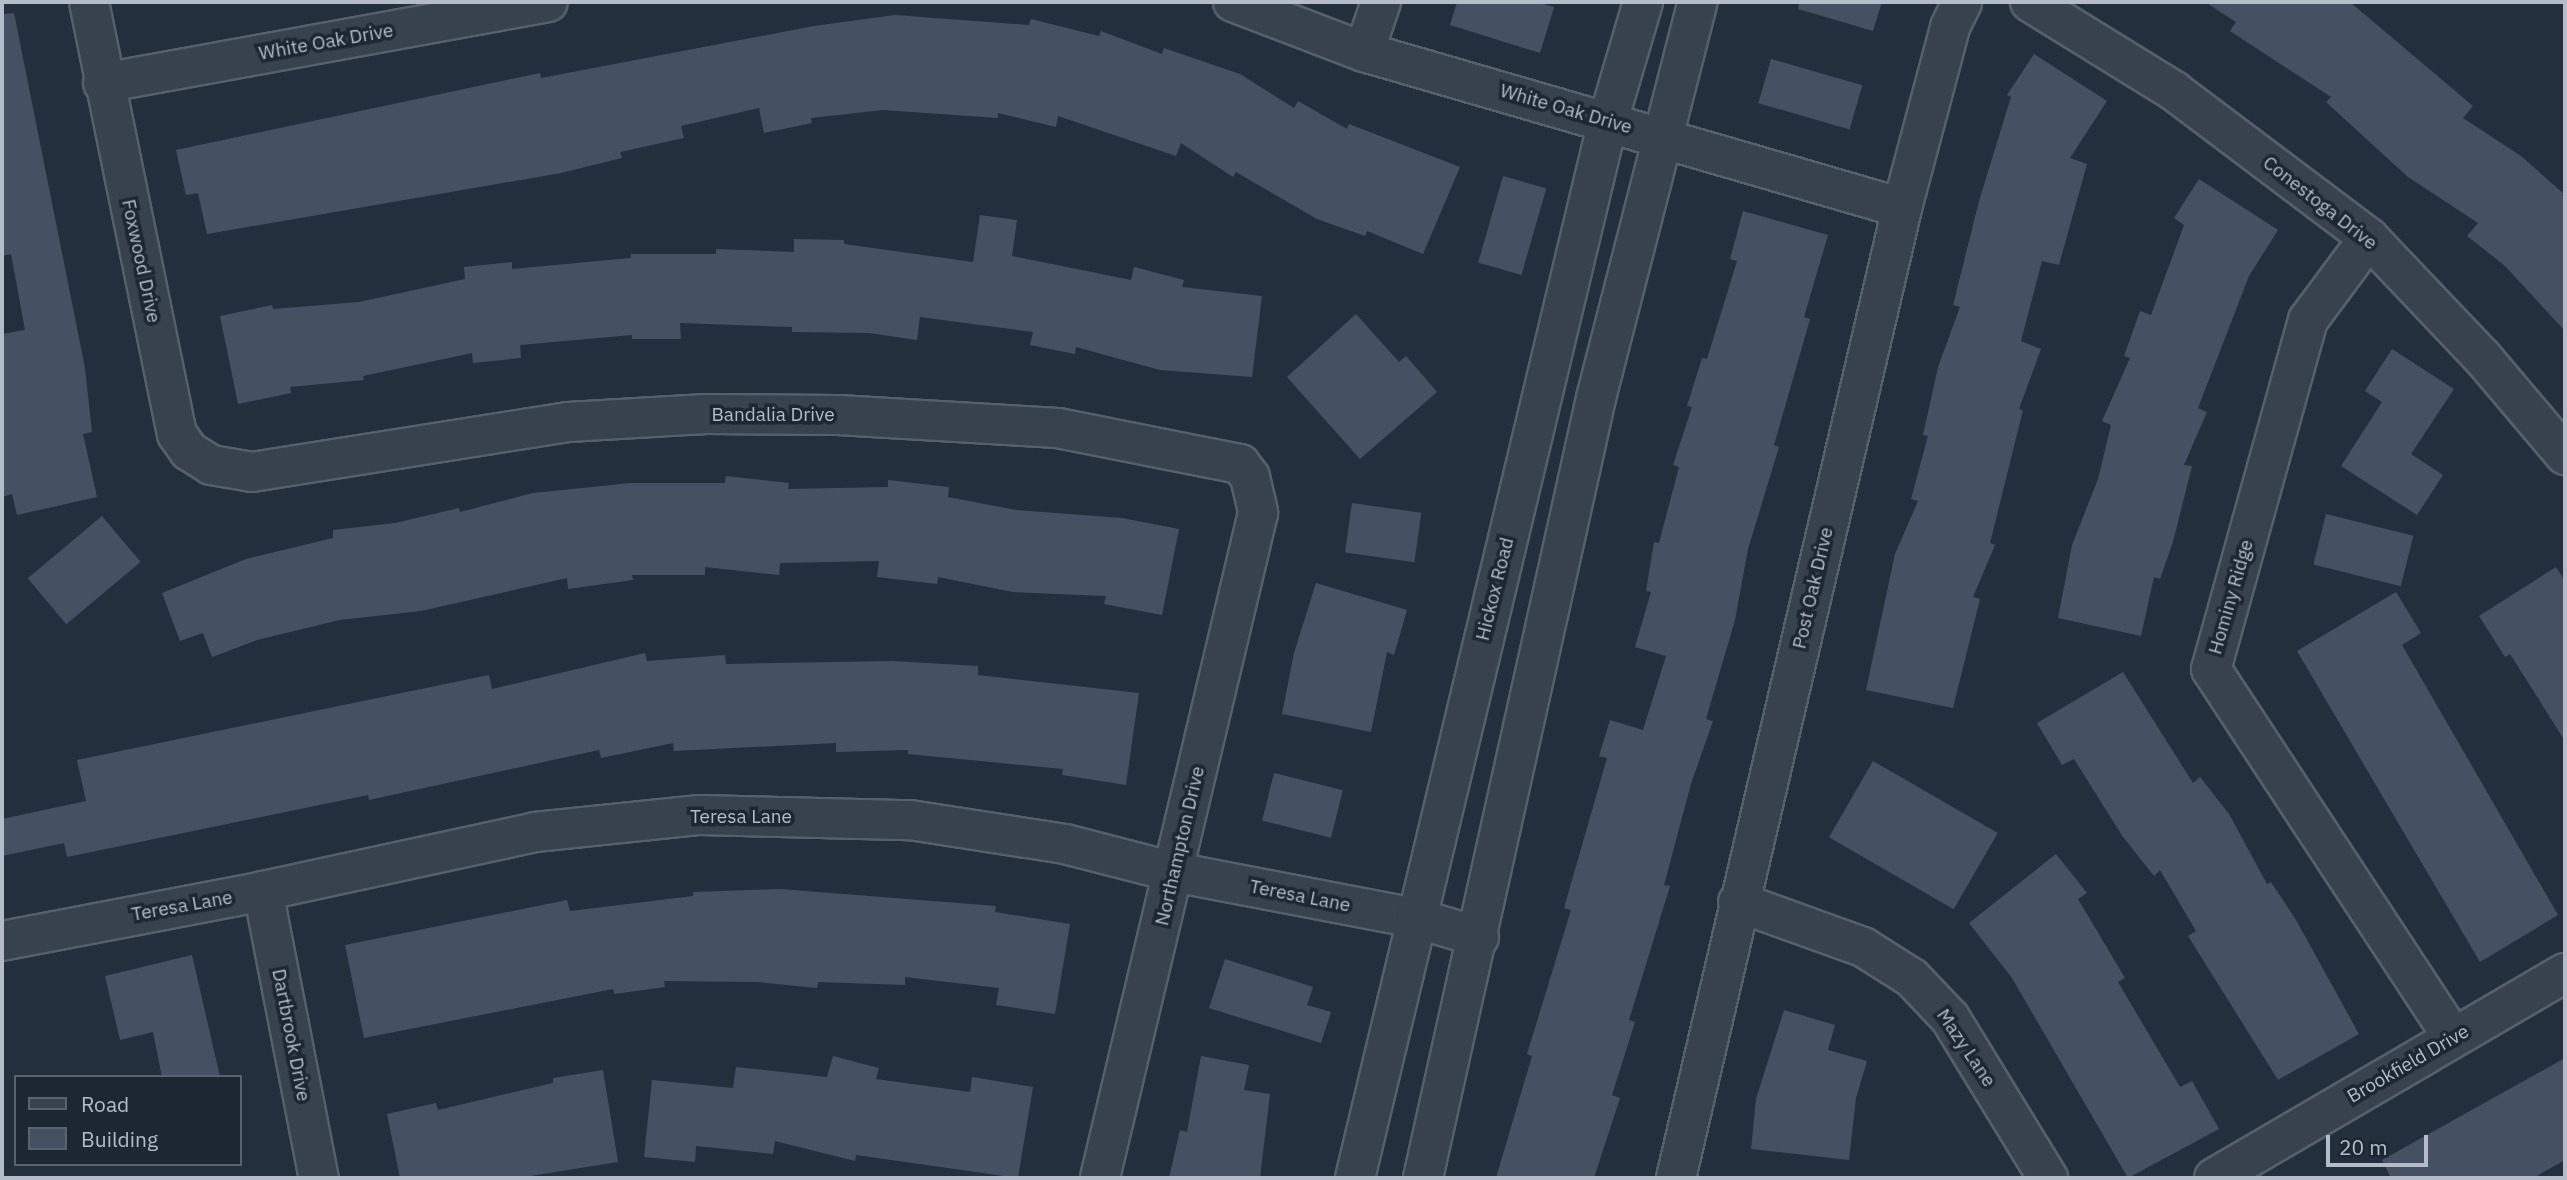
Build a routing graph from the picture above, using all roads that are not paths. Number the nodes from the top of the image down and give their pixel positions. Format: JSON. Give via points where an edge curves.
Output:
{"nodes":[{"id":1,"x":89,"y":2,"type":"edge"},
{"id":2,"x":548,"y":2,"type":"edge"},
{"id":3,"x":1233,"y":2,"type":"edge"},
{"id":4,"x":1381,"y":2,"type":"edge"},
{"id":5,"x":1643,"y":2,"type":"edge"},
{"id":6,"x":1698,"y":2,"type":"edge"},
{"id":7,"x":1962,"y":2,"type":"edge"},
{"id":8,"x":2030,"y":2,"type":"edge"},
{"id":9,"x":1364,"y":52,"type":"junction"},
{"id":10,"x":103,"y":83,"type":"junction"},
{"id":11,"x":1608,"y":121,"type":"junction"},
{"id":12,"x":1664,"y":137,"type":"junction"},
{"id":13,"x":1902,"y":208,"type":"junction"},
{"id":14,"x":2369,"y":238,"type":"junction"},
{"id":15,"x":2565,"y":455,"type":"edge"},
{"id":16,"x":252,"y":472,"type":"joint"},
{"id":17,"x":1258,"y":513,"type":"joint"},
{"id":18,"x":1174,"y":872,"type":"junction"},
{"id":19,"x":263,"y":891,"type":"junction"},
{"id":20,"x":1738,"y":902,"type":"junction"},
{"id":21,"x":1416,"y":918,"type":"junction"},
{"id":22,"x":1479,"y":937,"type":"junction"},
{"id":23,"x":2,"y":941,"type":"edge"},
{"id":24,"x":2565,"y":972,"type":"edge"},
{"id":25,"x":2453,"y":1038,"type":"junction"},
{"id":26,"x":320,"y":1178,"type":"edge"},
{"id":27,"x":1100,"y":1178,"type":"edge"},
{"id":28,"x":1355,"y":1178,"type":"edge"},
{"id":29,"x":1423,"y":1178,"type":"edge"},
{"id":30,"x":1676,"y":1178,"type":"edge"},
{"id":31,"x":2048,"y":1178,"type":"edge"},
{"id":32,"x":2214,"y":1178,"type":"edge"}],
"edges":[{"from":1,"to":10,"type":"street","name":"Foxwood Drive"},
{"from":2,"to":10,"type":"street","name":"White Oak Drive"},
{"from":3,"to":9,"type":"street","name":"White Oak Drive"},
{"from":4,"to":9,"type":"street"},
{"from":5,"to":11,"type":"street","name":"Hickox Road"},
{"from":6,"to":12,"type":"street"},
{"from":7,"to":13,"type":"street","name":"Post Oak Drive","via":[[1950,27]]},
{"from":8,"to":14,"type":"street","name":"Conestoga Drive","via":[[2174,91]]},
{"from":9,"to":11,"type":"street","name":"White Oak Drive"},
{"from":10,"to":16,"type":"street","name":"Foxwood Drive","via":[[177,434],[189,451],[211,465]]},
{"from":11,"to":12,"type":"street","name":"White Oak Drive"},
{"from":11,"to":21,"type":"street","name":"Hickox Road"},
{"from":12,"to":13,"type":"street","name":"White Oak Drive"},
{"from":12,"to":22,"type":"street","via":[[1596,398]]},
{"from":13,"to":20,"type":"street","name":"Post Oak Drive"},
{"from":14,"to":15,"type":"street","name":"Conestoga Drive","via":[[2483,358]]},
{"from":14,"to":25,"type":"street","name":"Hominy Ridge","via":[[2308,320],[2211,669]]},
{"from":16,"to":17,"type":"street","name":"Bandalia Drive","via":[[568,422],[706,414],[838,415],[1058,428],[1216,457],[1240,464],[1250,477]]},
{"from":17,"to":18,"type":"street","name":"Northampton Drive"},
{"from":18,"to":19,"type":"street","name":"Teresa Lane","via":[[1065,844],[910,820],[700,815],[535,832]]},
{"from":18,"to":21,"type":"street","name":"Teresa Lane"},
{"from":18,"to":27,"type":"street","name":"Northampton Drive"},
{"from":19,"to":23,"type":"street","name":"Teresa Lane"},
{"from":19,"to":26,"type":"street","name":"Dartbrook Drive"},
{"from":20,"to":30,"type":"street","name":"Post Oak Drive"},
{"from":20,"to":31,"type":"street","name":"Mazy Lane","via":[[1863,947],[1912,978],[1950,1018]]},
{"from":21,"to":22,"type":"street","name":"Teresa Lane"},
{"from":21,"to":28,"type":"street","name":"Hickox Road"},
{"from":22,"to":29,"type":"street"},
{"from":24,"to":25,"type":"street","name":"Brookfield Drive"},
{"from":25,"to":32,"type":"street","name":"Brookfield Drive"}]}
